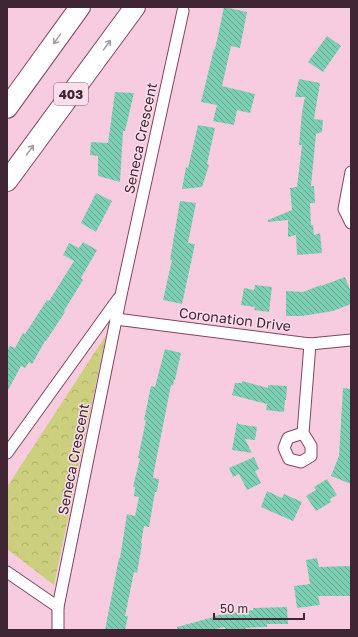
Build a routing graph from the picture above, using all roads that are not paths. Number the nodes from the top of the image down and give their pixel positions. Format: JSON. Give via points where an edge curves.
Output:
{"nodes":[{"id":1,"x":80,"y":7,"type":"edge"},
{"id":2,"x":135,"y":7,"type":"edge"},
{"id":3,"x":183,"y":12,"type":"dead end"},
{"id":4,"x":7,"y":108,"type":"edge"},
{"id":5,"x":351,"y":172,"type":"edge"},
{"id":6,"x":7,"y":181,"type":"edge"},
{"id":7,"x":351,"y":223,"type":"edge"},
{"id":8,"x":121,"y":295,"type":"junction"},
{"id":9,"x":116,"y":319,"type":"junction"},
{"id":10,"x":351,"y":340,"type":"edge"},
{"id":11,"x":310,"y":344,"type":"junction"},
{"id":12,"x":303,"y":434,"type":"dead end"},
{"id":13,"x":7,"y":453,"type":"edge"},
{"id":14,"x":7,"y":572,"type":"edge"},
{"id":15,"x":58,"y":607,"type":"junction"},
{"id":16,"x":58,"y":630,"type":"edge"}],
"edges":[{"from":1,"to":4,"type":"highway","one_way":true},
{"from":6,"to":2,"type":"highway","number":"403","one_way":true},
{"from":3,"to":8,"type":"street","name":"Seneca Crescent"},
{"from":5,"to":7,"type":"street","via":[[344,209]]},
{"from":8,"to":9,"type":"street","name":"Seneca Crescent"},
{"from":8,"to":13,"type":"street","name":"Seneca Crescent"},
{"from":9,"to":11,"type":"street","name":"Coronation Drive"},
{"from":9,"to":15,"type":"street","name":"Seneca Crescent"},
{"from":10,"to":11,"type":"street","name":"Coronation Drive"},
{"from":11,"to":12,"type":"street"},
{"from":14,"to":15,"type":"street"},
{"from":15,"to":16,"type":"street","name":"Seneca Crescent"}]}
